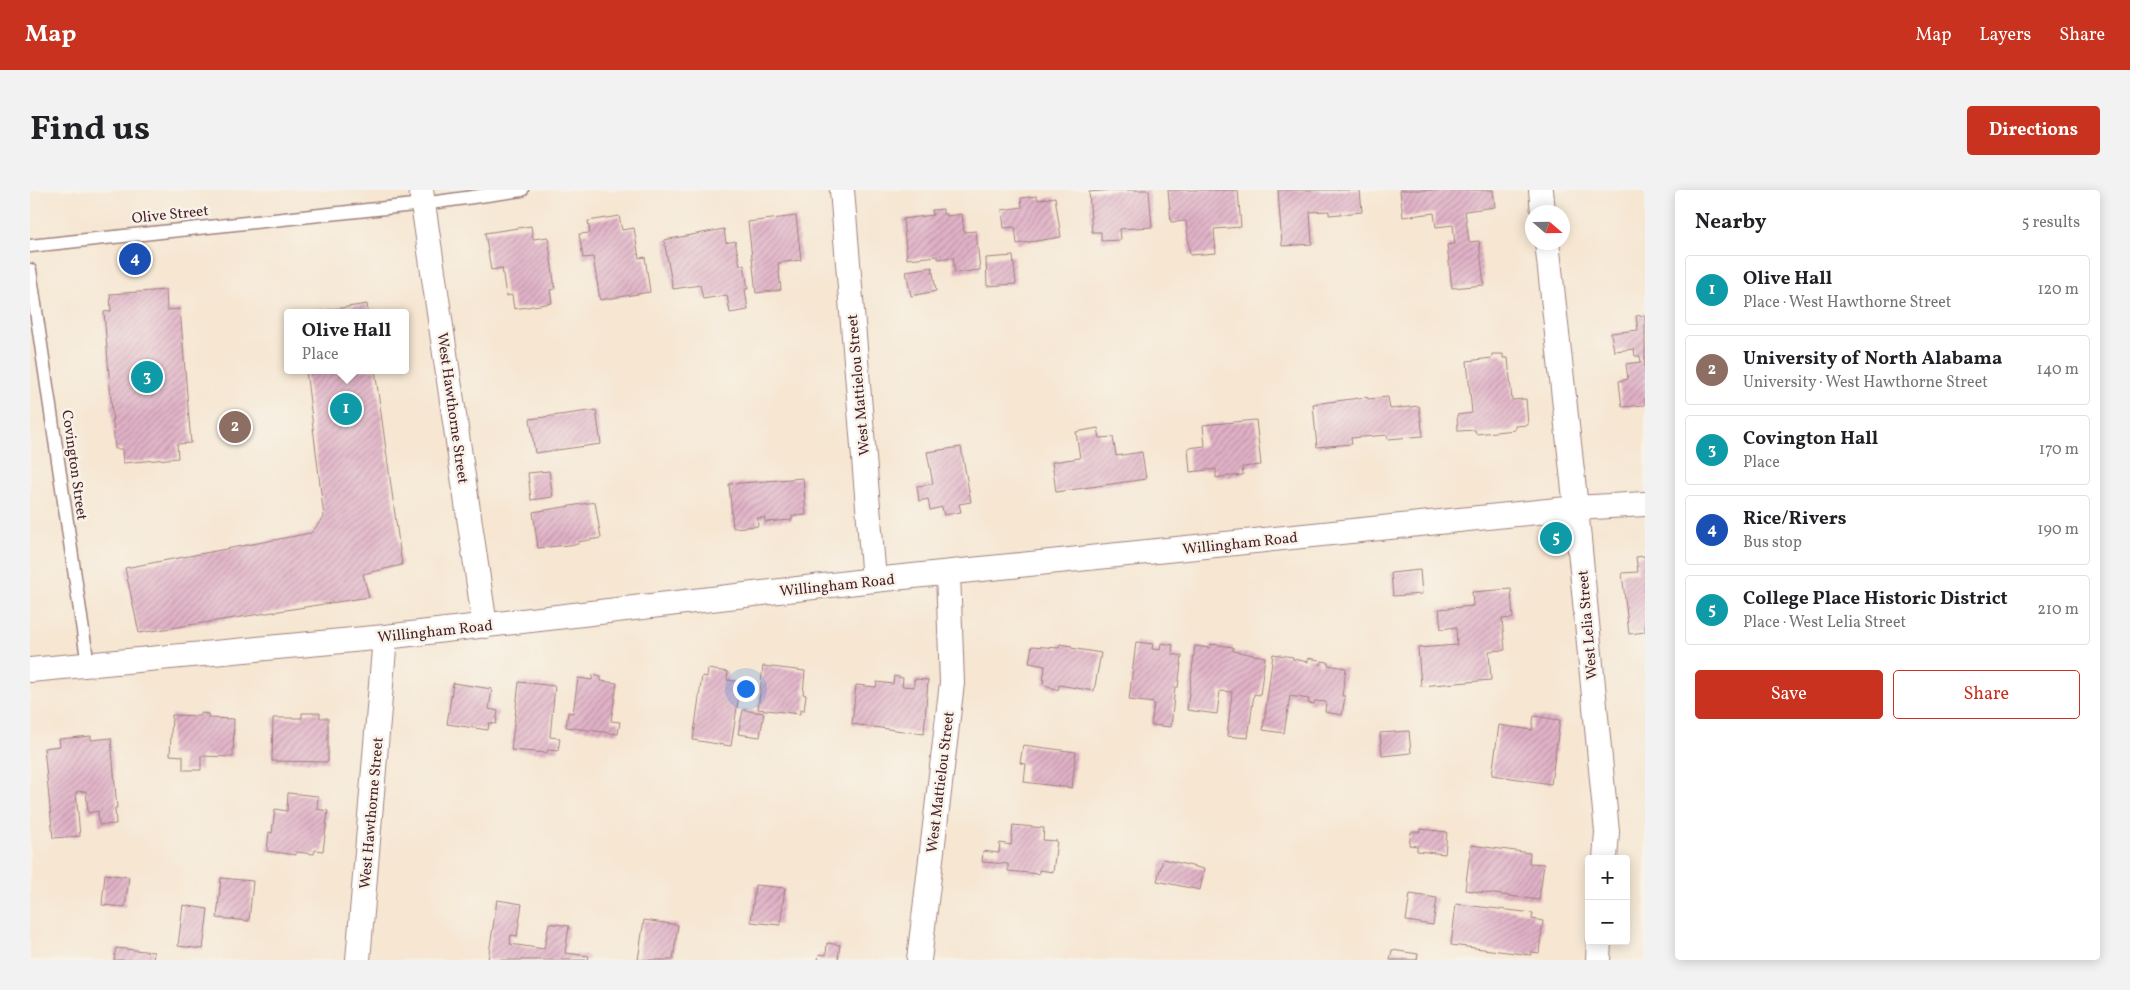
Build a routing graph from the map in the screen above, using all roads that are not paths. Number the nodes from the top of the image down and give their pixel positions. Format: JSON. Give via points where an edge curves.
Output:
{"nodes":[{"id":1,"x":522,"y":190,"type":"edge"},
{"id":2,"x":842,"y":190,"type":"edge"},
{"id":3,"x":1541,"y":190,"type":"edge"},
{"id":4,"x":422,"y":197,"type":"edge"},
{"id":5,"x":1542,"y":205,"type":"edge"},
{"id":6,"x":30,"y":246,"type":"edge"},
{"id":7,"x":1548,"y":250,"type":"edge"},
{"id":8,"x":30,"y":270,"type":"edge"},
{"id":9,"x":1645,"y":504,"type":"edge"},
{"id":10,"x":1576,"y":508,"type":"junction"},
{"id":11,"x":948,"y":573,"type":"junction"},
{"id":12,"x":874,"y":580,"type":"junction"},
{"id":13,"x":485,"y":626,"type":"junction"},
{"id":14,"x":385,"y":637,"type":"junction"},
{"id":15,"x":88,"y":665,"type":"junction"},
{"id":16,"x":30,"y":670,"type":"edge"},
{"id":17,"x":1605,"y":855,"type":"edge"},
{"id":18,"x":1599,"y":945,"type":"edge"},
{"id":19,"x":358,"y":960,"type":"edge"},
{"id":20,"x":919,"y":960,"type":"edge"},
{"id":21,"x":1598,"y":960,"type":"edge"}],
"edges":[{"from":1,"to":4,"type":"lane","name":"Olive Street"},
{"from":2,"to":12,"type":"street","name":"West Mattielou Street"},
{"from":3,"to":5,"type":"street"},
{"from":4,"to":6,"type":"lane","name":"Olive Street"},
{"from":4,"to":13,"type":"street","name":"West Hawthorne Street"},
{"from":7,"to":10,"type":"street","name":"West Lelia Street"},
{"from":8,"to":15,"type":"lane","name":"Covington Street"},
{"from":9,"to":10,"type":"street","name":"Willingham Road"},
{"from":10,"to":11,"type":"street","name":"Willingham Road"},
{"from":10,"to":17,"type":"street","name":"West Lelia Street","via":[[1607,832]]},
{"from":11,"to":12,"type":"street","name":"Willingham Road"},
{"from":11,"to":20,"type":"street","name":"West Mattielou Street","via":[[952,683]]},
{"from":12,"to":13,"type":"street","name":"Willingham Road"},
{"from":13,"to":14,"type":"street","name":"Willingham Road"},
{"from":14,"to":15,"type":"street","name":"Willingham Road"},
{"from":14,"to":19,"type":"street","name":"West Hawthorne Street"},
{"from":15,"to":16,"type":"street","name":"Willingham Road"},
{"from":18,"to":21,"type":"street"}]}
